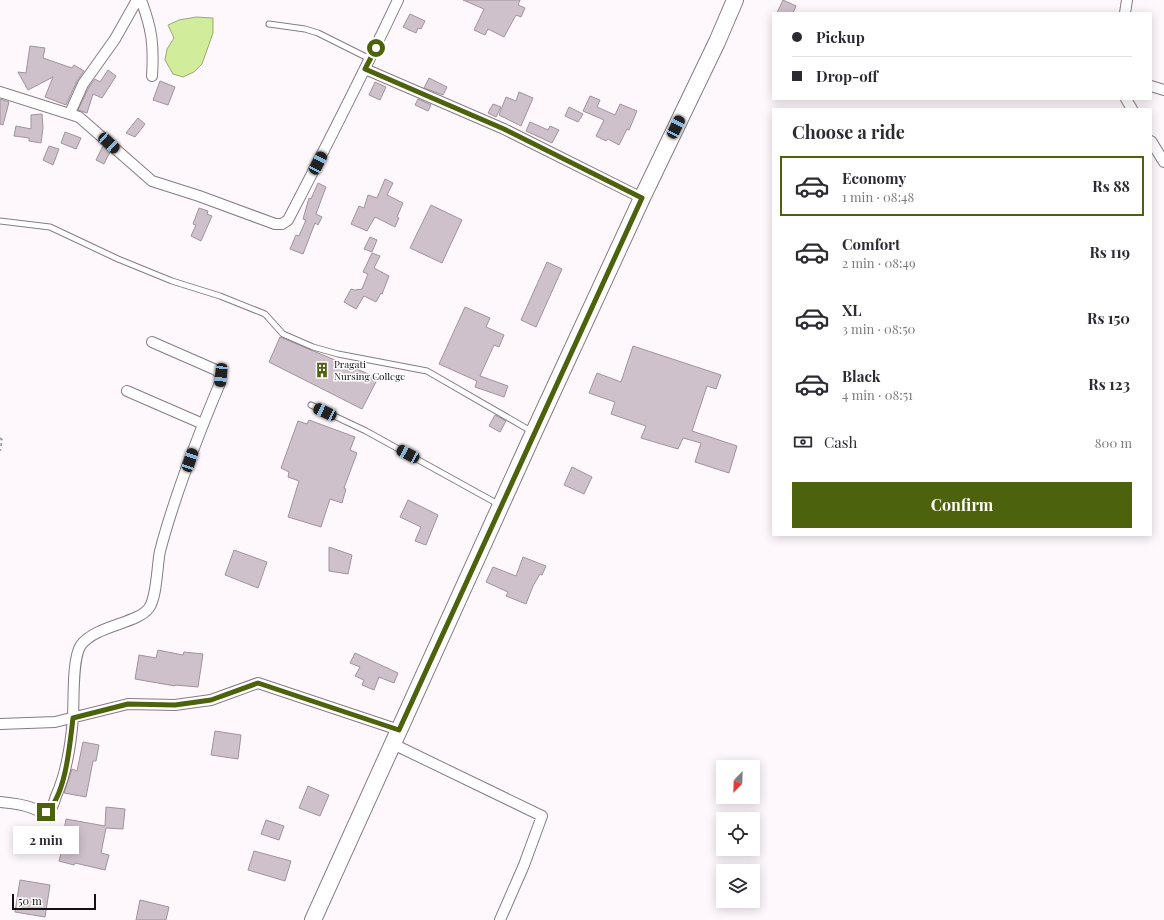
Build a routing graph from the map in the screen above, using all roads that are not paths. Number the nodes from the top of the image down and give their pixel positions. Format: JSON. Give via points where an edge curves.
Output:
{"nodes":[{"id":1,"x":138,"y":0,"type":"edge"},
{"id":2,"x":141,"y":0,"type":"edge"},
{"id":3,"x":398,"y":0,"type":"edge"},
{"id":4,"x":735,"y":0,"type":"edge"},
{"id":5,"x":1127,"y":0,"type":"edge"},
{"id":6,"x":1125,"y":12,"type":"edge"},
{"id":7,"x":269,"y":24,"type":"dead end"},
{"id":8,"x":370,"y":60,"type":"junction"},
{"id":9,"x":365,"y":69,"type":"junction"},
{"id":10,"x":152,"y":76,"type":"dead end"},
{"id":11,"x":1152,"y":86,"type":"edge"},
{"id":12,"x":1164,"y":90,"type":"edge"},
{"id":13,"x":0,"y":92,"type":"edge"},
{"id":14,"x":70,"y":113,"type":"junction"},
{"id":15,"x":1152,"y":143,"type":"edge"},
{"id":16,"x":1164,"y":162,"type":"edge"},
{"id":17,"x":642,"y":198,"type":"junction"},
{"id":18,"x":0,"y":221,"type":"edge"},
{"id":19,"x":152,"y":342,"type":"dead end"},
{"id":20,"x":128,"y":391,"type":"dead end"},
{"id":21,"x":311,"y":405,"type":"dead end"},
{"id":22,"x":203,"y":424,"type":"junction"},
{"id":23,"x":534,"y":432,"type":"junction"},
{"id":24,"x":501,"y":506,"type":"junction"},
{"id":25,"x":73,"y":718,"type":"junction"},
{"id":26,"x":0,"y":724,"type":"edge"},
{"id":27,"x":396,"y":737,"type":"junction"},
{"id":28,"x":0,"y":802,"type":"edge"},
{"id":29,"x":313,"y":920,"type":"edge"},
{"id":30,"x":500,"y":920,"type":"edge"}],
"edges":[{"from":1,"to":14,"type":"street","via":[[115,39],[83,84]]},
{"from":2,"to":10,"type":"street","via":[[153,40]]},
{"from":3,"to":8,"type":"street"},
{"from":4,"to":17,"type":"highway"},
{"from":5,"to":6,"type":"street"},
{"from":7,"to":8,"type":"lane","via":[[318,33]]},
{"from":8,"to":9,"type":"street"},
{"from":9,"to":14,"type":"street","via":[[288,220],[282,224],[275,224],[152,181],[87,123]]},
{"from":9,"to":17,"type":"street","via":[[504,129]]},
{"from":11,"to":12,"type":"street"},
{"from":13,"to":14,"type":"street"},
{"from":15,"to":16,"type":"street"},
{"from":17,"to":23,"type":"highway"},
{"from":18,"to":23,"type":"lane","via":[[50,227],[172,281],[266,314],[283,334],[313,348],[427,371]]},
{"from":19,"to":22,"type":"street","via":[[216,370],[221,375]]},
{"from":20,"to":22,"type":"street"},
{"from":21,"to":24,"type":"lane","via":[[366,431]]},
{"from":22,"to":25,"type":"street","via":[[160,553],[150,607],[144,613],[96,633],[81,645],[75,665]]},
{"from":23,"to":24,"type":"highway"},
{"from":24,"to":27,"type":"highway"},
{"from":25,"to":26,"type":"street","via":[[43,723]]},
{"from":25,"to":27,"type":"street","via":[[128,704],[175,705],[211,700],[258,683]]},
{"from":25,"to":28,"type":"street","via":[[65,775],[51,808],[46,812],[40,812],[19,804]]},
{"from":27,"to":29,"type":"highway"},
{"from":27,"to":30,"type":"street","via":[[542,816]]}]}
